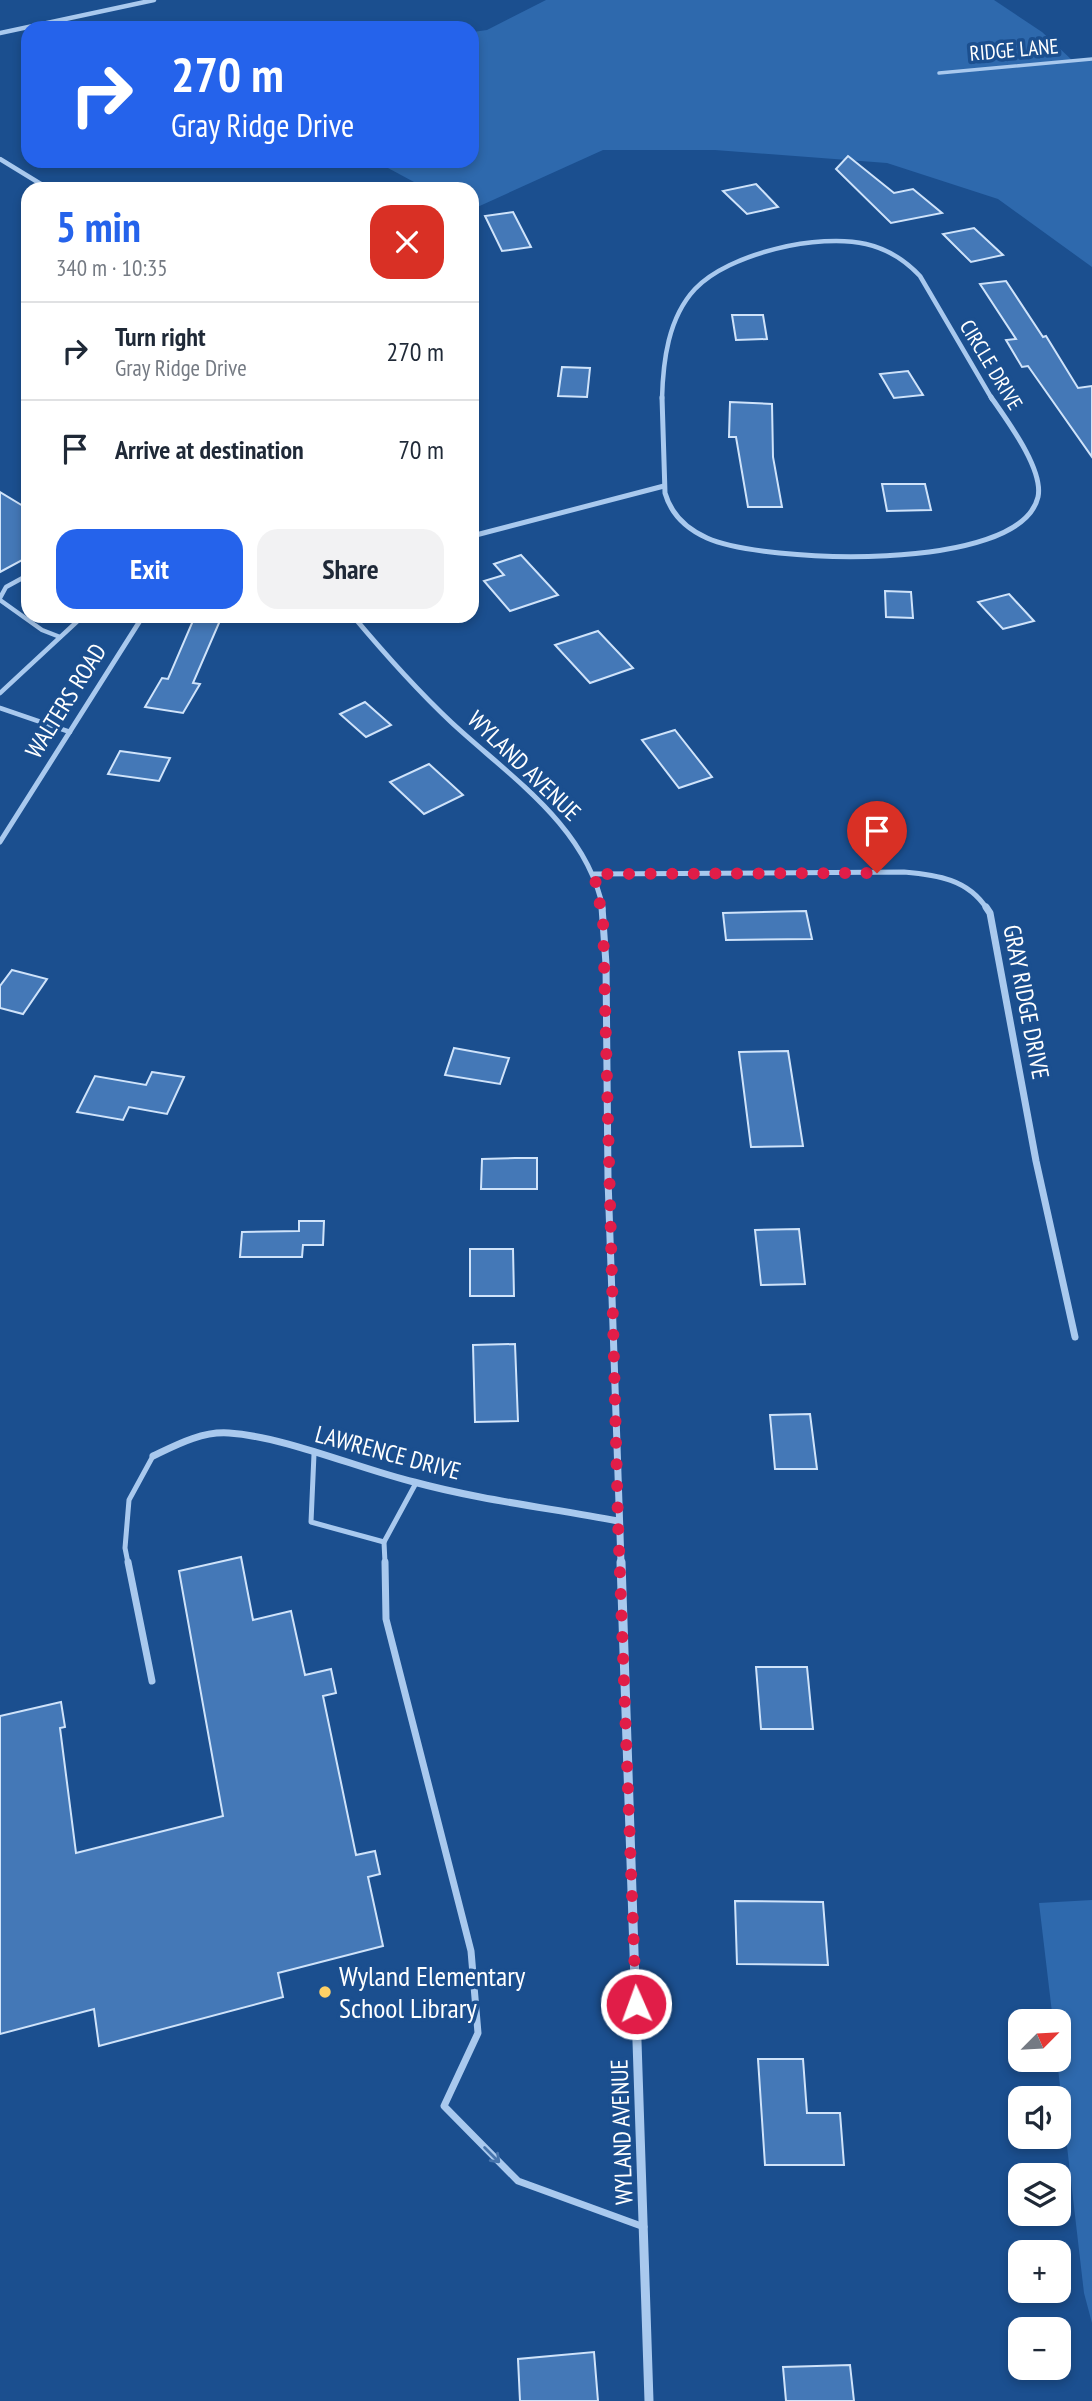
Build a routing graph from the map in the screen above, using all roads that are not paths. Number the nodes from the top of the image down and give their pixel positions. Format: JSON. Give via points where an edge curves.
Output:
{"nodes":[{"id":1,"x":154,"y":0,"type":"edge"},
{"id":2,"x":56,"y":21,"type":"edge"},
{"id":3,"x":21,"y":28,"type":"edge"},
{"id":4,"x":0,"y":33,"type":"edge"},
{"id":5,"x":1092,"y":60,"type":"edge"},
{"id":6,"x":939,"y":73,"type":"dead end"},
{"id":7,"x":0,"y":159,"type":"edge"},
{"id":8,"x":38,"y":182,"type":"edge"},
{"id":9,"x":664,"y":486,"type":"junction"},
{"id":10,"x":479,"y":534,"type":"edge"},
{"id":11,"x":21,"y":579,"type":"edge"},
{"id":12,"x":0,"y":599,"type":"edge"},
{"id":13,"x":21,"y":614,"type":"edge"},
{"id":14,"x":33,"y":623,"type":"edge"},
{"id":15,"x":75,"y":623,"type":"edge"},
{"id":16,"x":139,"y":623,"type":"edge"},
{"id":17,"x":359,"y":623,"type":"edge"},
{"id":18,"x":60,"y":637,"type":"junction"},
{"id":19,"x":0,"y":693,"type":"edge"},
{"id":20,"x":0,"y":708,"type":"edge"},
{"id":21,"x":70,"y":732,"type":"junction"},
{"id":22,"x":0,"y":842,"type":"edge"},
{"id":23,"x":594,"y":874,"type":"junction"},
{"id":24,"x":1075,"y":1337,"type":"dead end"},
{"id":25,"x":314,"y":1454,"type":"junction"},
{"id":26,"x":153,"y":1456,"type":"joint"},
{"id":27,"x":416,"y":1483,"type":"junction"},
{"id":28,"x":618,"y":1521,"type":"junction"},
{"id":29,"x":384,"y":1542,"type":"junction"},
{"id":30,"x":152,"y":1681,"type":"dead end"},
{"id":31,"x":644,"y":2227,"type":"junction"},
{"id":32,"x":649,"y":2401,"type":"edge"}],
"edges":[{"from":1,"to":2,"type":"street"},
{"from":3,"to":4,"type":"street"},
{"from":5,"to":6,"type":"lane","name":"RIDGE LANE"},
{"from":7,"to":8,"type":"street"},
{"from":9,"to":9,"type":"street","name":"CIRCLE DRIVE","via":[[662,381],[675,320],[687,299],[712,275],[747,260],[834,241],[885,249],[920,276],[1017,439],[1039,493],[1029,515],[992,537],[913,555],[859,557],[755,551],[706,539],[671,510]]},
{"from":9,"to":10,"type":"street"},
{"from":11,"to":12,"type":"lane","via":[[6,587]]},
{"from":12,"to":13,"type":"lane"},
{"from":14,"to":18,"type":"lane"},
{"from":15,"to":18,"type":"lane"},
{"from":16,"to":21,"type":"street","name":"WALTERS ROAD"},
{"from":17,"to":23,"type":"street","name":"WYLAND AVENUE","via":[[425,696],[546,810]]},
{"from":18,"to":19,"type":"lane"},
{"from":20,"to":21,"type":"lane"},
{"from":21,"to":22,"type":"street","name":"WALTERS ROAD"},
{"from":23,"to":24,"type":"street","name":"GRAY RIDGE DRIVE","via":[[904,872],[953,879],[978,895],[990,913],[1036,1161]]},
{"from":23,"to":28,"type":"street","name":"WYLAND AVENUE","via":[[603,920]]},
{"from":25,"to":26,"type":"street","name":"LAWRENCE DRIVE","via":[[226,1433],[182,1442]]},
{"from":25,"to":27,"type":"street","name":"LAWRENCE DRIVE"},
{"from":25,"to":29,"type":"lane","via":[[311,1522]]},
{"from":26,"to":30,"type":"lane","via":[[129,1500],[125,1548]]},
{"from":27,"to":28,"type":"street","name":"LAWRENCE DRIVE"},
{"from":27,"to":29,"type":"lane"},
{"from":28,"to":31,"type":"street","name":"WYLAND AVENUE"},
{"from":29,"to":31,"type":"lane","one_way":true,"via":[[386,1619],[471,1951],[478,2033],[444,2106],[517,2181]]},
{"from":31,"to":32,"type":"street","name":"WYLAND AVENUE"}]}
